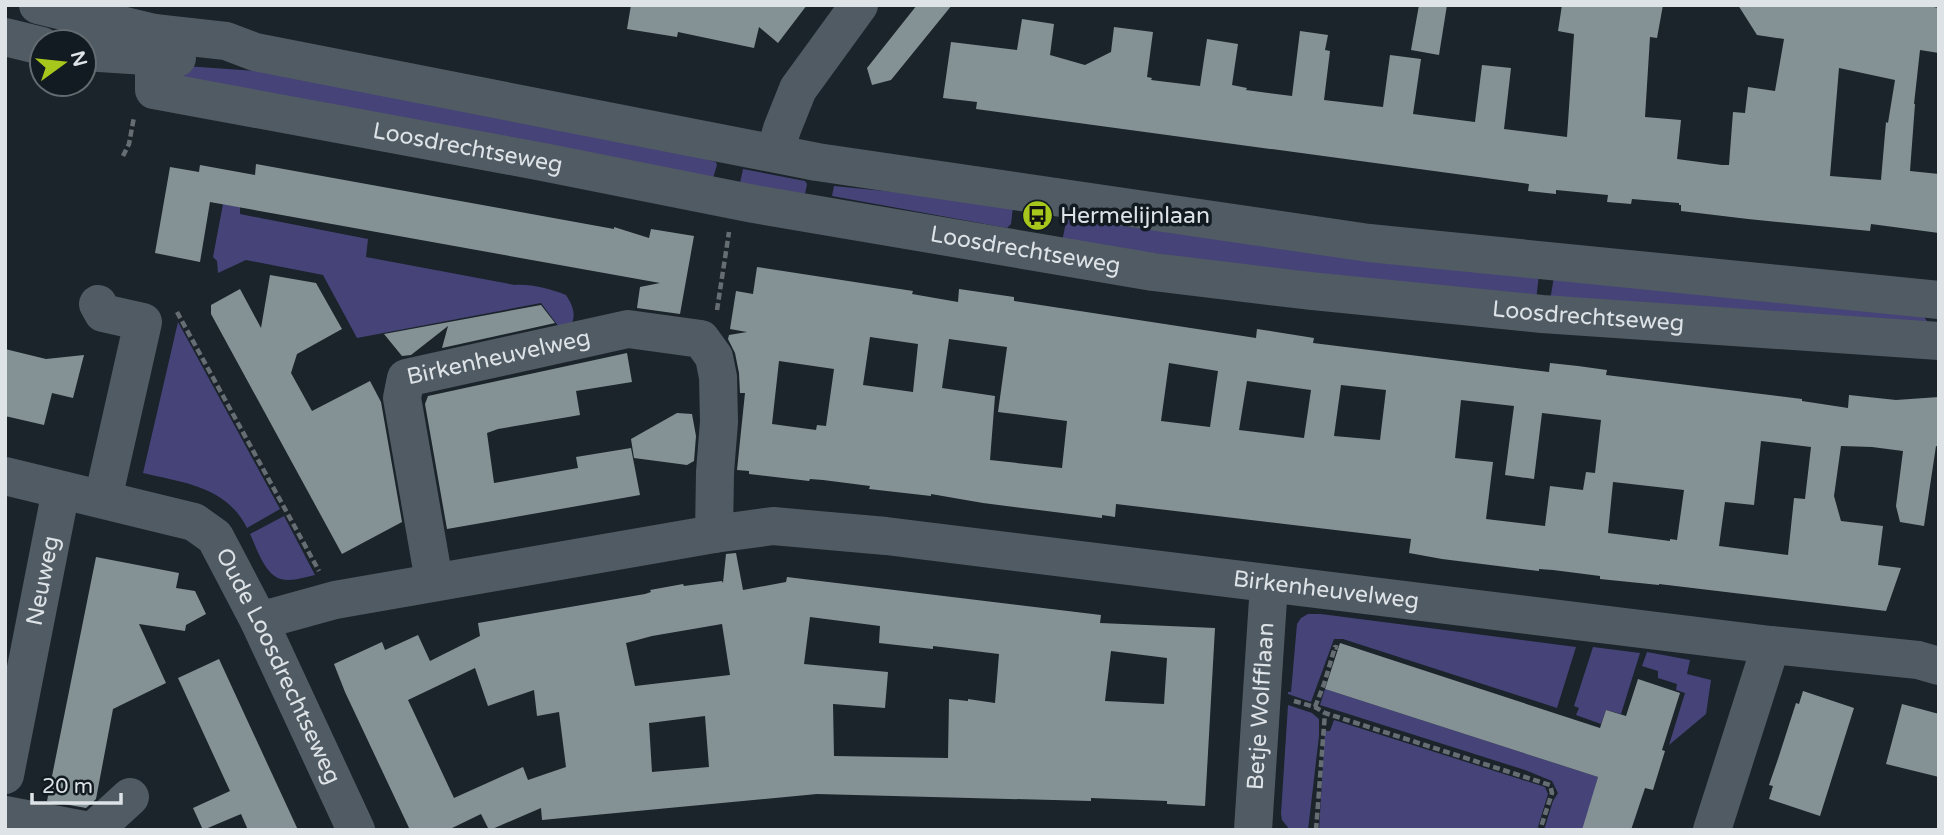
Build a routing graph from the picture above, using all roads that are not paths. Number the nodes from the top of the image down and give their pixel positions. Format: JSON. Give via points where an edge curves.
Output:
{"nodes":[{"id":1,"x":38,"y":5,"type":"edge"},
{"id":2,"x":859,"y":5,"type":"edge"},
{"id":3,"x":5,"y":37,"type":"edge"},
{"id":4,"x":28,"y":43,"type":"edge"},
{"id":5,"x":98,"y":54,"type":"edge"},
{"id":6,"x":153,"y":60,"type":"junction"},
{"id":7,"x":775,"y":153,"type":"junction"},
{"id":8,"x":1939,"y":300,"type":"edge"},
{"id":9,"x":98,"y":304,"type":"dead end"},
{"id":10,"x":1939,"y":341,"type":"edge"},
{"id":11,"x":5,"y":477,"type":"edge"},
{"id":12,"x":61,"y":489,"type":"junction"},
{"id":13,"x":103,"y":499,"type":"junction"},
{"id":14,"x":714,"y":534,"type":"junction"},
{"id":15,"x":434,"y":581,"type":"junction"},
{"id":16,"x":1269,"y":584,"type":"junction"},
{"id":17,"x":259,"y":621,"type":"junction"},
{"id":18,"x":1771,"y":645,"type":"junction"},
{"id":19,"x":1939,"y":666,"type":"edge"},
{"id":20,"x":15,"y":672,"type":"edge"},
{"id":21,"x":5,"y":775,"type":"edge"},
{"id":22,"x":130,"y":797,"type":"dead end"},
{"id":23,"x":5,"y":815,"type":"edge"},
{"id":24,"x":84,"y":830,"type":"edge"},
{"id":25,"x":94,"y":830,"type":"edge"},
{"id":26,"x":355,"y":830,"type":"edge"},
{"id":27,"x":1253,"y":830,"type":"edge"},
{"id":28,"x":1712,"y":830,"type":"edge"}],
"edges":[{"from":1,"to":6,"type":"street","name":"Loosdrechtseweg"},
{"from":2,"to":7,"type":"street","via":[[798,89]]},
{"from":3,"to":4,"type":"street"},
{"from":5,"to":6,"type":"street","name":"Loosdrechtseweg"},
{"from":6,"to":7,"type":"street","name":"Loosdrechtseweg","via":[[226,41],[255,52]]},
{"from":6,"to":10,"type":"street","name":"Loosdrechtseweg","via":[[543,162],[734,200],[1153,272],[1553,315]]},
{"from":7,"to":8,"type":"street","name":"Loosdrechtseweg","via":[[1369,243]]},
{"from":9,"to":13,"type":"street","via":[[103,313],[143,322]]},
{"from":11,"to":12,"type":"street","name":"Oude Loosdrechtseweg"},
{"from":12,"to":13,"type":"street","name":"Oude Loosdrechtseweg"},
{"from":12,"to":20,"type":"street","name":"Neuweg"},
{"from":13,"to":17,"type":"street","name":"Oude Loosdrechtseweg","via":[[194,522],[215,537]]},
{"from":14,"to":15,"type":"street","name":"Birkenheuvelweg"},
{"from":14,"to":15,"type":"street","name":"Birkenheuvelweg","via":[[719,422],[714,358],[701,340],[628,329],[407,378],[402,398]]},
{"from":14,"to":16,"type":"street","name":"Birkenheuvelweg","via":[[773,526],[886,536]]},
{"from":15,"to":17,"type":"street","name":"Birkenheuvelweg","via":[[335,600]]},
{"from":16,"to":18,"type":"street","name":"Birkenheuvelweg"},
{"from":16,"to":27,"type":"street","name":"Betje Wolfflaan"},
{"from":17,"to":26,"type":"street","name":"Oude Loosdrechtseweg"},
{"from":18,"to":19,"type":"street","name":"Birkenheuvelweg"},
{"from":18,"to":28,"type":"street"},
{"from":20,"to":21,"type":"street","name":"Neuweg"},
{"from":22,"to":25,"type":"street"},
{"from":23,"to":24,"type":"street"}]}
